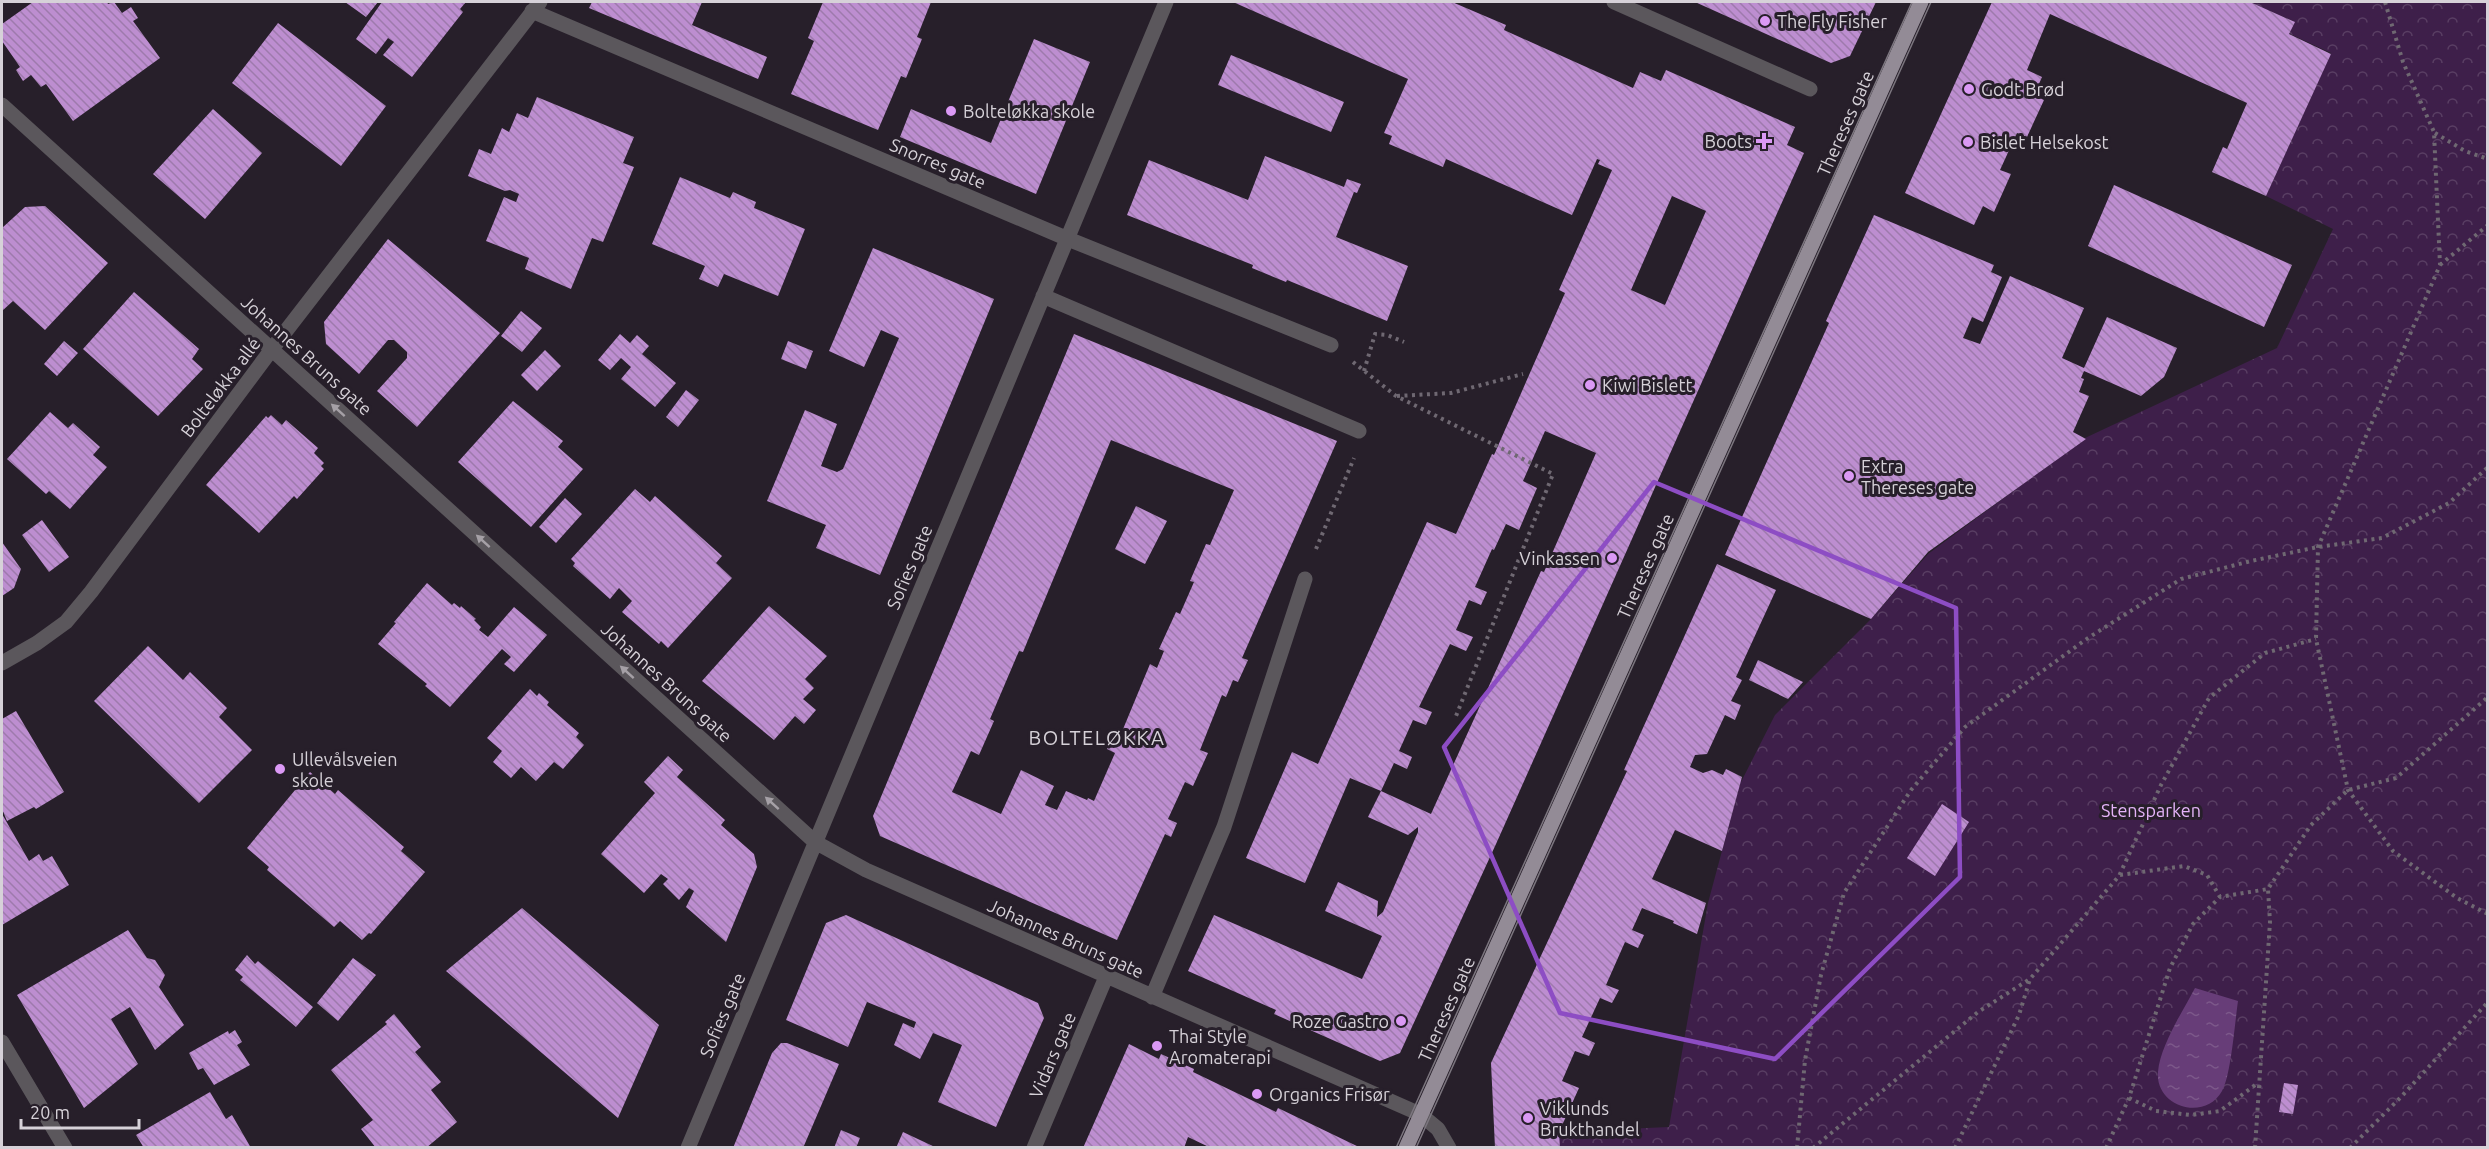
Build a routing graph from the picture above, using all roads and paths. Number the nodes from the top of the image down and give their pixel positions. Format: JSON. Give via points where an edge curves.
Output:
{"nodes":[{"id":1,"x":1166,"y":2,"type":"edge"},
{"id":2,"x":1614,"y":2,"type":"edge"},
{"id":3,"x":1921,"y":2,"type":"edge"},
{"id":4,"x":2385,"y":2,"type":"edge"},
{"id":5,"x":536,"y":7,"type":"edge"},
{"id":6,"x":1810,"y":89,"type":"dead end"},
{"id":7,"x":2,"y":105,"type":"edge"},
{"id":8,"x":2434,"y":132,"type":"junction"},
{"id":9,"x":2487,"y":159,"type":"edge"},
{"id":10,"x":2487,"y":225,"type":"edge"},
{"id":11,"x":1068,"y":239,"type":"junction"},
{"id":12,"x":2440,"y":266,"type":"junction"},
{"id":13,"x":1043,"y":296,"type":"junction"},
{"id":14,"x":1404,"y":342,"type":"dead end"},
{"id":15,"x":1331,"y":345,"type":"joint"},
{"id":16,"x":272,"y":350,"type":"junction"},
{"id":17,"x":1364,"y":370,"type":"junction"},
{"id":18,"x":1523,"y":374,"type":"dead end"},
{"id":19,"x":1396,"y":396,"type":"junction"},
{"id":20,"x":1359,"y":431,"type":"joint"},
{"id":21,"x":2487,"y":467,"type":"edge"},
{"id":22,"x":2318,"y":547,"type":"junction"},
{"id":23,"x":1316,"y":549,"type":"dead end"},
{"id":24,"x":1305,"y":579,"type":"dead end"},
{"id":25,"x":2316,"y":639,"type":"junction"},
{"id":26,"x":2,"y":663,"type":"edge"},
{"id":27,"x":2487,"y":696,"type":"edge"},
{"id":28,"x":1456,"y":716,"type":"dead end"},
{"id":29,"x":2348,"y":790,"type":"junction"},
{"id":30,"x":815,"y":842,"type":"junction"},
{"id":31,"x":2120,"y":876,"type":"junction"},
{"id":32,"x":2268,"y":889,"type":"junction"},
{"id":33,"x":2220,"y":897,"type":"junction"},
{"id":34,"x":2487,"y":914,"type":"edge"},
{"id":35,"x":1106,"y":977,"type":"junction"},
{"id":36,"x":2030,"y":979,"type":"junction"},
{"id":37,"x":1152,"y":997,"type":"junction"},
{"id":38,"x":2487,"y":1002,"type":"edge"},
{"id":39,"x":2,"y":1042,"type":"edge"},
{"id":40,"x":2259,"y":1083,"type":"junction"},
{"id":41,"x":2129,"y":1098,"type":"junction"},
{"id":42,"x":1420,"y":1114,"type":"junction"},
{"id":43,"x":65,"y":1148,"type":"edge"},
{"id":44,"x":688,"y":1148,"type":"edge"},
{"id":45,"x":1034,"y":1148,"type":"edge"},
{"id":46,"x":1406,"y":1148,"type":"edge"},
{"id":47,"x":1449,"y":1148,"type":"edge"},
{"id":48,"x":1797,"y":1148,"type":"edge"},
{"id":49,"x":1814,"y":1148,"type":"edge"},
{"id":50,"x":1955,"y":1148,"type":"edge"},
{"id":51,"x":2106,"y":1148,"type":"edge"},
{"id":52,"x":2255,"y":1148,"type":"edge"},
{"id":53,"x":2350,"y":1148,"type":"edge"}],
"edges":[{"from":1,"to":11,"type":"street","name":"Sofies gate"},
{"from":2,"to":6,"type":"street"},
{"from":3,"to":42,"type":"main road","name":"Thereses gate"},
{"from":4,"to":8,"type":"path","via":[[2403,62]]},
{"from":5,"to":11,"type":"street","name":"Snorres gate"},
{"from":5,"to":16,"type":"street","name":"Bolteløkka allé"},
{"from":7,"to":16,"type":"street","name":"Johannes Bruns gate"},
{"from":8,"to":9,"type":"path"},
{"from":8,"to":12,"type":"path"},
{"from":10,"to":12,"type":"path"},
{"from":11,"to":13,"type":"street","name":"Sofies gate"},
{"from":11,"to":15,"type":"street","name":"Snorres gate"},
{"from":12,"to":22,"type":"path"},
{"from":13,"to":20,"type":"street"},
{"from":13,"to":30,"type":"street","name":"Sofies gate"},
{"from":14,"to":17,"type":"path","via":[[1375,334]]},
{"from":15,"to":17,"type":"path"},
{"from":16,"to":26,"type":"street","name":"Bolteløkka allé","via":[[92,592],[66,622]]},
{"from":30,"to":16,"type":"street","name":"Johannes Bruns gate","one_way":true},
{"from":17,"to":19,"type":"path"},
{"from":18,"to":19,"type":"path","via":[[1451,393]]},
{"from":19,"to":28,"type":"path","via":[[1553,474]]},
{"from":20,"to":23,"type":"path","via":[[1359,445]]},
{"from":21,"to":22,"type":"path","via":[[2449,503],[2382,538]]},
{"from":22,"to":25,"type":"path"},
{"from":22,"to":48,"type":"path","via":[[2181,579],[2088,638],[1965,727],[1911,790],[1844,894],[1821,975],[1805,1060]]},
{"from":24,"to":37,"type":"street","via":[[1224,827]]},
{"from":25,"to":29,"type":"path"},
{"from":25,"to":31,"type":"path","via":[[2265,653],[2209,698],[2161,785]]},
{"from":27,"to":29,"type":"path","via":[[2397,778]]},
{"from":29,"to":32,"type":"path","via":[[2311,825]]},
{"from":29,"to":34,"type":"path","via":[[2392,851],[2457,898]]},
{"from":30,"to":35,"type":"street","name":"Johannes Bruns gate","via":[[866,870]]},
{"from":30,"to":44,"type":"street","name":"Sofies gate"},
{"from":31,"to":33,"type":"path","via":[[2184,866],[2207,875]]},
{"from":31,"to":36,"type":"path"},
{"from":32,"to":33,"type":"path"},
{"from":32,"to":40,"type":"path","via":[[2270,922]]},
{"from":33,"to":41,"type":"path","via":[[2193,924],[2170,968]]},
{"from":35,"to":37,"type":"street","name":"Johannes Bruns gate"},
{"from":35,"to":45,"type":"street","name":"Vidars gate"},
{"from":36,"to":49,"type":"path","via":[[1978,1012]]},
{"from":36,"to":50,"type":"path","via":[[2019,1015]]},
{"from":37,"to":42,"type":"street","name":"Johannes Bruns gate"},
{"from":38,"to":53,"type":"path"},
{"from":39,"to":43,"type":"street"},
{"from":40,"to":41,"type":"path","via":[[2220,1112],[2156,1111]]},
{"from":40,"to":52,"type":"path"},
{"from":41,"to":51,"type":"path"},
{"from":42,"to":46,"type":"main road","name":"Thereses gate"},
{"from":42,"to":47,"type":"street","via":[[1437,1129]]}]}
